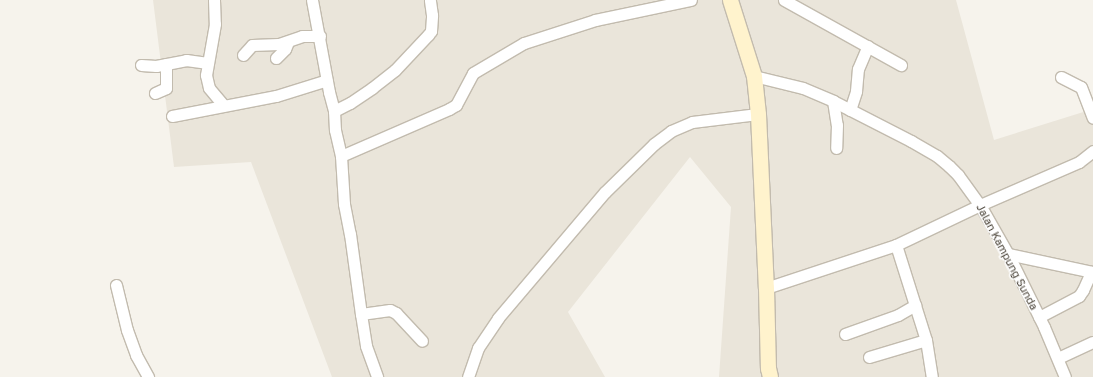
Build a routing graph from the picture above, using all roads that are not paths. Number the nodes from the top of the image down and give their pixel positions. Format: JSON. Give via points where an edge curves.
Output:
{"nodes":[{"id":1,"x":214,"y":0,"type":"edge"},
{"id":2,"x":312,"y":0,"type":"edge"},
{"id":3,"x":430,"y":0,"type":"edge"},
{"id":4,"x":691,"y":0,"type":"edge"},
{"id":5,"x":730,"y":0,"type":"edge"},
{"id":6,"x":784,"y":0,"type":"edge"},
{"id":7,"x":320,"y":36,"type":"junction"},
{"id":8,"x":288,"y":42,"type":"junction"},
{"id":9,"x":868,"y":46,"type":"junction"},
{"id":10,"x":243,"y":55,"type":"dead end"},
{"id":11,"x":276,"y":58,"type":"dead end"},
{"id":12,"x":208,"y":63,"type":"junction"},
{"id":13,"x":166,"y":64,"type":"junction"},
{"id":14,"x":141,"y":65,"type":"dead end"},
{"id":15,"x":901,"y":65,"type":"dead end"},
{"id":16,"x":754,"y":76,"type":"junction"},
{"id":17,"x":1061,"y":77,"type":"dead end"},
{"id":18,"x":327,"y":80,"type":"junction"},
{"id":19,"x":155,"y":93,"type":"dead end"},
{"id":20,"x":833,"y":101,"type":"junction"},
{"id":21,"x":224,"y":106,"type":"junction"},
{"id":22,"x":850,"y":110,"type":"junction"},
{"id":23,"x":334,"y":111,"type":"junction"},
{"id":24,"x":758,"y":114,"type":"junction"},
{"id":25,"x":172,"y":116,"type":"dead end"},
{"id":26,"x":1093,"y":118,"type":"edge"},
{"id":27,"x":836,"y":148,"type":"dead end"},
{"id":28,"x":1093,"y":151,"type":"edge"},
{"id":29,"x":341,"y":156,"type":"junction"},
{"id":30,"x":980,"y":205,"type":"junction"},
{"id":31,"x":896,"y":245,"type":"junction"},
{"id":32,"x":1008,"y":254,"type":"junction"},
{"id":33,"x":1092,"y":272,"type":"edge"},
{"id":34,"x":116,"y":286,"type":"dead end"},
{"id":35,"x":766,"y":288,"type":"junction"},
{"id":36,"x":915,"y":305,"type":"junction"},
{"id":37,"x":361,"y":314,"type":"junction"},
{"id":38,"x":1039,"y":317,"type":"junction"},
{"id":39,"x":845,"y":334,"type":"dead end"},
{"id":40,"x":926,"y":340,"type":"junction"},
{"id":41,"x":422,"y":341,"type":"dead end"},
{"id":42,"x":1093,"y":342,"type":"edge"},
{"id":43,"x":870,"y":357,"type":"dead end"},
{"id":44,"x":1058,"y":358,"type":"junction"},
{"id":45,"x":471,"y":375,"type":"edge"},
{"id":46,"x":148,"y":377,"type":"edge"},
{"id":47,"x":377,"y":377,"type":"edge"},
{"id":48,"x":770,"y":377,"type":"edge"},
{"id":49,"x":932,"y":377,"type":"edge"},
{"id":50,"x":1065,"y":377,"type":"edge"}],
"edges":[{"from":1,"to":12,"type":"street","via":[[215,24]]},
{"from":2,"to":7,"type":"street"},
{"from":3,"to":23,"type":"street","via":[[432,15],[428,35],[389,74],[350,103]]},
{"from":4,"to":29,"type":"street","via":[[595,20],[524,43],[474,73],[456,105],[450,109]]},
{"from":5,"to":16,"type":"street"},
{"from":6,"to":9,"type":"street"},
{"from":7,"to":8,"type":"street","via":[[302,36]]},
{"from":7,"to":18,"type":"street"},
{"from":8,"to":10,"type":"street","via":[[252,46]]},
{"from":8,"to":11,"type":"street"},
{"from":9,"to":15,"type":"street"},
{"from":9,"to":22,"type":"street","via":[[858,69],[856,91]]},
{"from":12,"to":13,"type":"street","via":[[186,60]]},
{"from":12,"to":21,"type":"street","via":[[206,75],[209,88]]},
{"from":13,"to":14,"type":"street"},
{"from":13,"to":19,"type":"street","via":[[166,88]]},
{"from":16,"to":20,"type":"street","name":"Jalan Kampung Sunda","via":[[803,88]]},
{"from":16,"to":24,"type":"street"},
{"from":17,"to":26,"type":"street","via":[[1080,87]]},
{"from":18,"to":21,"type":"street","via":[[276,96]]},
{"from":18,"to":23,"type":"street"},
{"from":20,"to":22,"type":"street","name":"Jalan Kampung Sunda"},
{"from":20,"to":27,"type":"street","via":[[837,126]]},
{"from":21,"to":25,"type":"street"},
{"from":22,"to":30,"type":"street","name":"Jalan Kampung Sunda","via":[[936,156],[958,175]]},
{"from":23,"to":29,"type":"street"},
{"from":24,"to":35,"type":"street"},
{"from":24,"to":45,"type":"street","via":[[692,122],[670,131],[654,144],[605,192],[498,318],[478,348]]},
{"from":28,"to":30,"type":"street","via":[[1079,162]]},
{"from":29,"to":37,"type":"street","via":[[344,204]]},
{"from":30,"to":31,"type":"street"},
{"from":30,"to":32,"type":"street","name":"Jalan Kampung Sunda"},
{"from":31,"to":35,"type":"street"},
{"from":31,"to":36,"type":"street"},
{"from":32,"to":33,"type":"street"},
{"from":32,"to":38,"type":"street","name":"Jalan Kampung Sunda"},
{"from":33,"to":38,"type":"street","via":[[1078,296]]},
{"from":34,"to":46,"type":"street","via":[[127,330]]},
{"from":35,"to":48,"type":"street"},
{"from":36,"to":39,"type":"street","via":[[898,315]]},
{"from":36,"to":40,"type":"street"},
{"from":37,"to":41,"type":"street","via":[[390,310],[396,313]]},
{"from":37,"to":47,"type":"street","via":[[366,346]]},
{"from":38,"to":44,"type":"street","name":"Jalan Kampung Sunda"},
{"from":40,"to":43,"type":"street"},
{"from":40,"to":49,"type":"street"},
{"from":42,"to":44,"type":"street"},
{"from":44,"to":50,"type":"street","name":"Jalan Kampung Sunda"}]}
